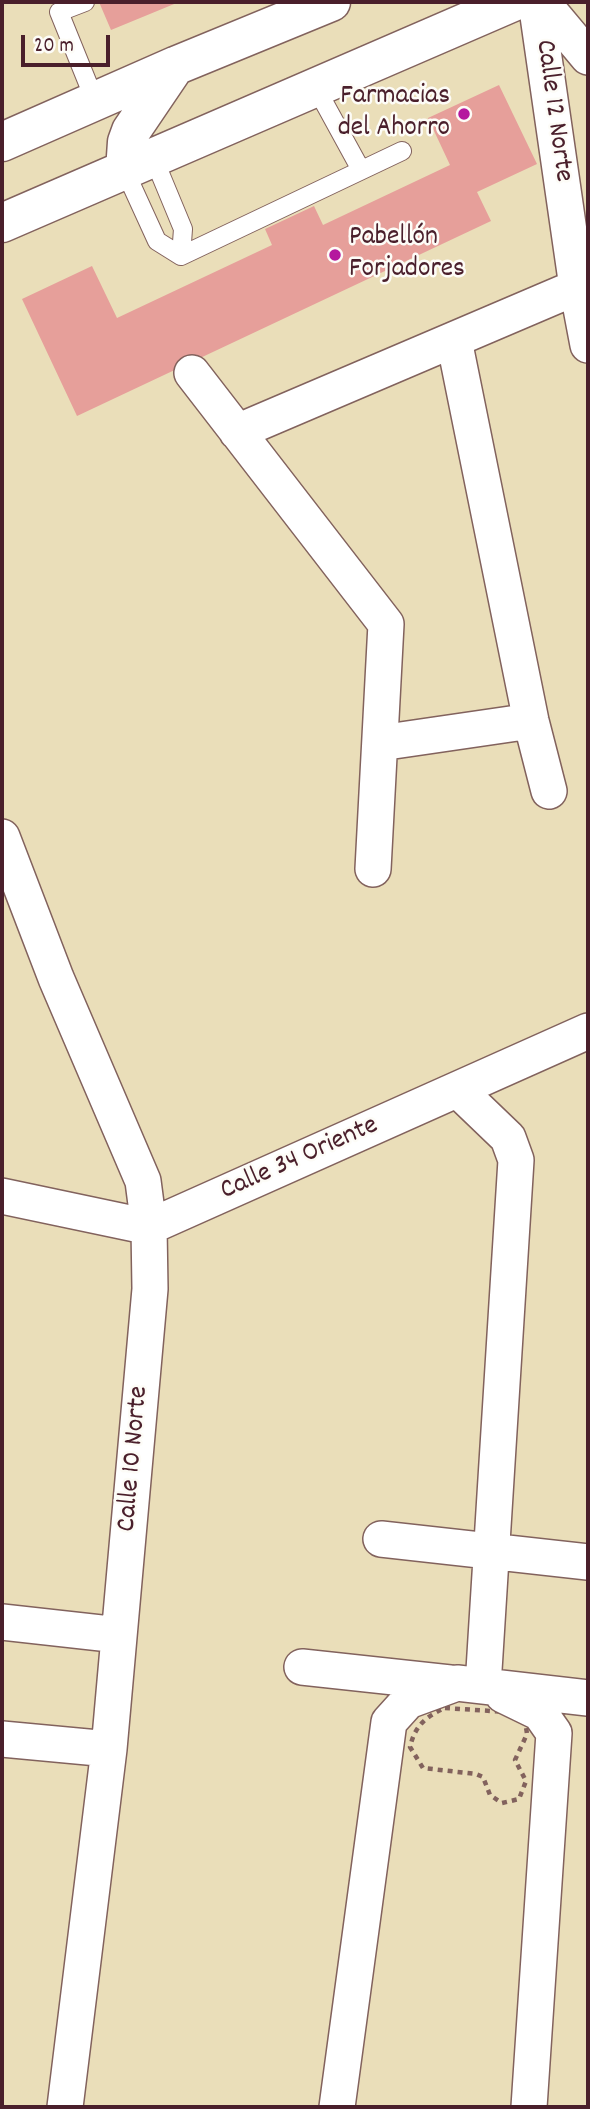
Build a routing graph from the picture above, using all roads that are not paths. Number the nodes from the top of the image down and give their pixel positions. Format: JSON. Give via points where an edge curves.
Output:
{"nodes":[{"id":1,"x":85,"y":2,"type":"edge"},
{"id":2,"x":513,"y":2,"type":"edge"},
{"id":3,"x":536,"y":2,"type":"edge"},
{"id":4,"x":542,"y":2,"type":"edge"},
{"id":5,"x":322,"y":4,"type":"edge"},
{"id":6,"x":588,"y":57,"type":"edge"},
{"id":7,"x":175,"y":66,"type":"junction"},
{"id":8,"x":315,"y":86,"type":"junction"},
{"id":9,"x":95,"y":101,"type":"junction"},
{"id":10,"x":2,"y":142,"type":"edge"},
{"id":11,"x":402,"y":151,"type":"dead end"},
{"id":12,"x":140,"y":165,"type":"junction"},
{"id":13,"x":361,"y":170,"type":"junction"},
{"id":14,"x":2,"y":223,"type":"edge"},
{"id":15,"x":181,"y":256,"type":"junction"},
{"id":16,"x":577,"y":287,"type":"junction"},
{"id":17,"x":454,"y":340,"type":"junction"},
{"id":18,"x":588,"y":345,"type":"edge"},
{"id":19,"x":191,"y":373,"type":"dead end"},
{"id":20,"x":237,"y":432,"type":"junction"},
{"id":21,"x":531,"y":721,"type":"junction"},
{"id":22,"x":380,"y":743,"type":"junction"},
{"id":23,"x":549,"y":790,"type":"dead end"},
{"id":24,"x":2,"y":837,"type":"edge"},
{"id":25,"x":373,"y":869,"type":"dead end"},
{"id":26,"x":588,"y":1031,"type":"edge"},
{"id":27,"x":458,"y":1090,"type":"junction"},
{"id":28,"x":2,"y":1196,"type":"edge"},
{"id":29,"x":149,"y":1227,"type":"junction"},
{"id":30,"x":381,"y":1539,"type":"dead end"},
{"id":31,"x":492,"y":1550,"type":"junction"},
{"id":32,"x":588,"y":1562,"type":"edge"},
{"id":33,"x":2,"y":1622,"type":"edge"},
{"id":34,"x":119,"y":1635,"type":"junction"},
{"id":35,"x":302,"y":1667,"type":"dead end"},
{"id":36,"x":470,"y":1685,"type":"junction"},
{"id":37,"x":588,"y":1698,"type":"edge"},
{"id":38,"x":2,"y":1738,"type":"edge"},
{"id":39,"x":109,"y":1749,"type":"junction"},
{"id":40,"x":65,"y":2107,"type":"edge"},
{"id":41,"x":337,"y":2107,"type":"edge"},
{"id":42,"x":530,"y":2107,"type":"edge"}],
"edges":[{"from":1,"to":9,"type":"lane","via":[[59,12]]},
{"from":2,"to":8,"type":"main road"},
{"from":3,"to":16,"type":"street","name":"Calle 12 Norte"},
{"from":4,"to":6,"type":"street"},
{"from":5,"to":7,"type":"main road"},
{"from":7,"to":9,"type":"main road"},
{"from":7,"to":12,"type":"main road","via":[[127,142]]},
{"from":8,"to":12,"type":"main road"},
{"from":8,"to":13,"type":"lane"},
{"from":9,"to":10,"type":"main road"},
{"from":11,"to":13,"type":"lane"},
{"from":12,"to":14,"type":"main road"},
{"from":12,"to":15,"type":"lane","via":[[183,229]]},
{"from":12,"to":15,"type":"lane","via":[[157,241]]},
{"from":13,"to":15,"type":"lane"},
{"from":16,"to":17,"type":"street"},
{"from":16,"to":18,"type":"street","name":"Calle 12 Norte"},
{"from":17,"to":20,"type":"street"},
{"from":17,"to":21,"type":"street"},
{"from":19,"to":20,"type":"street"},
{"from":20,"to":22,"type":"street","via":[[386,624]]},
{"from":21,"to":22,"type":"street"},
{"from":21,"to":23,"type":"street"},
{"from":22,"to":25,"type":"street"},
{"from":24,"to":29,"type":"street","name":"Calle 10 Norte","via":[[56,978],[143,1181]]},
{"from":26,"to":27,"type":"street","name":"Calle 34 Oriente"},
{"from":27,"to":29,"type":"street","name":"Calle 34 Oriente"},
{"from":27,"to":31,"type":"street","via":[[508,1138],[516,1160]]},
{"from":28,"to":29,"type":"street"},
{"from":29,"to":34,"type":"street","name":"Calle 10 Norte","via":[[150,1289]]},
{"from":30,"to":31,"type":"street"},
{"from":31,"to":32,"type":"street"},
{"from":31,"to":36,"type":"street"},
{"from":33,"to":34,"type":"street"},
{"from":34,"to":39,"type":"street","name":"Calle 10 Norte"},
{"from":35,"to":36,"type":"street"},
{"from":36,"to":37,"type":"street"},
{"from":36,"to":41,"type":"street","via":[[408,1701],[389,1722]]},
{"from":36,"to":42,"type":"street","via":[[540,1713],[554,1733]]},
{"from":38,"to":39,"type":"street"},
{"from":39,"to":40,"type":"street","name":"Calle 10 Norte"}]}
